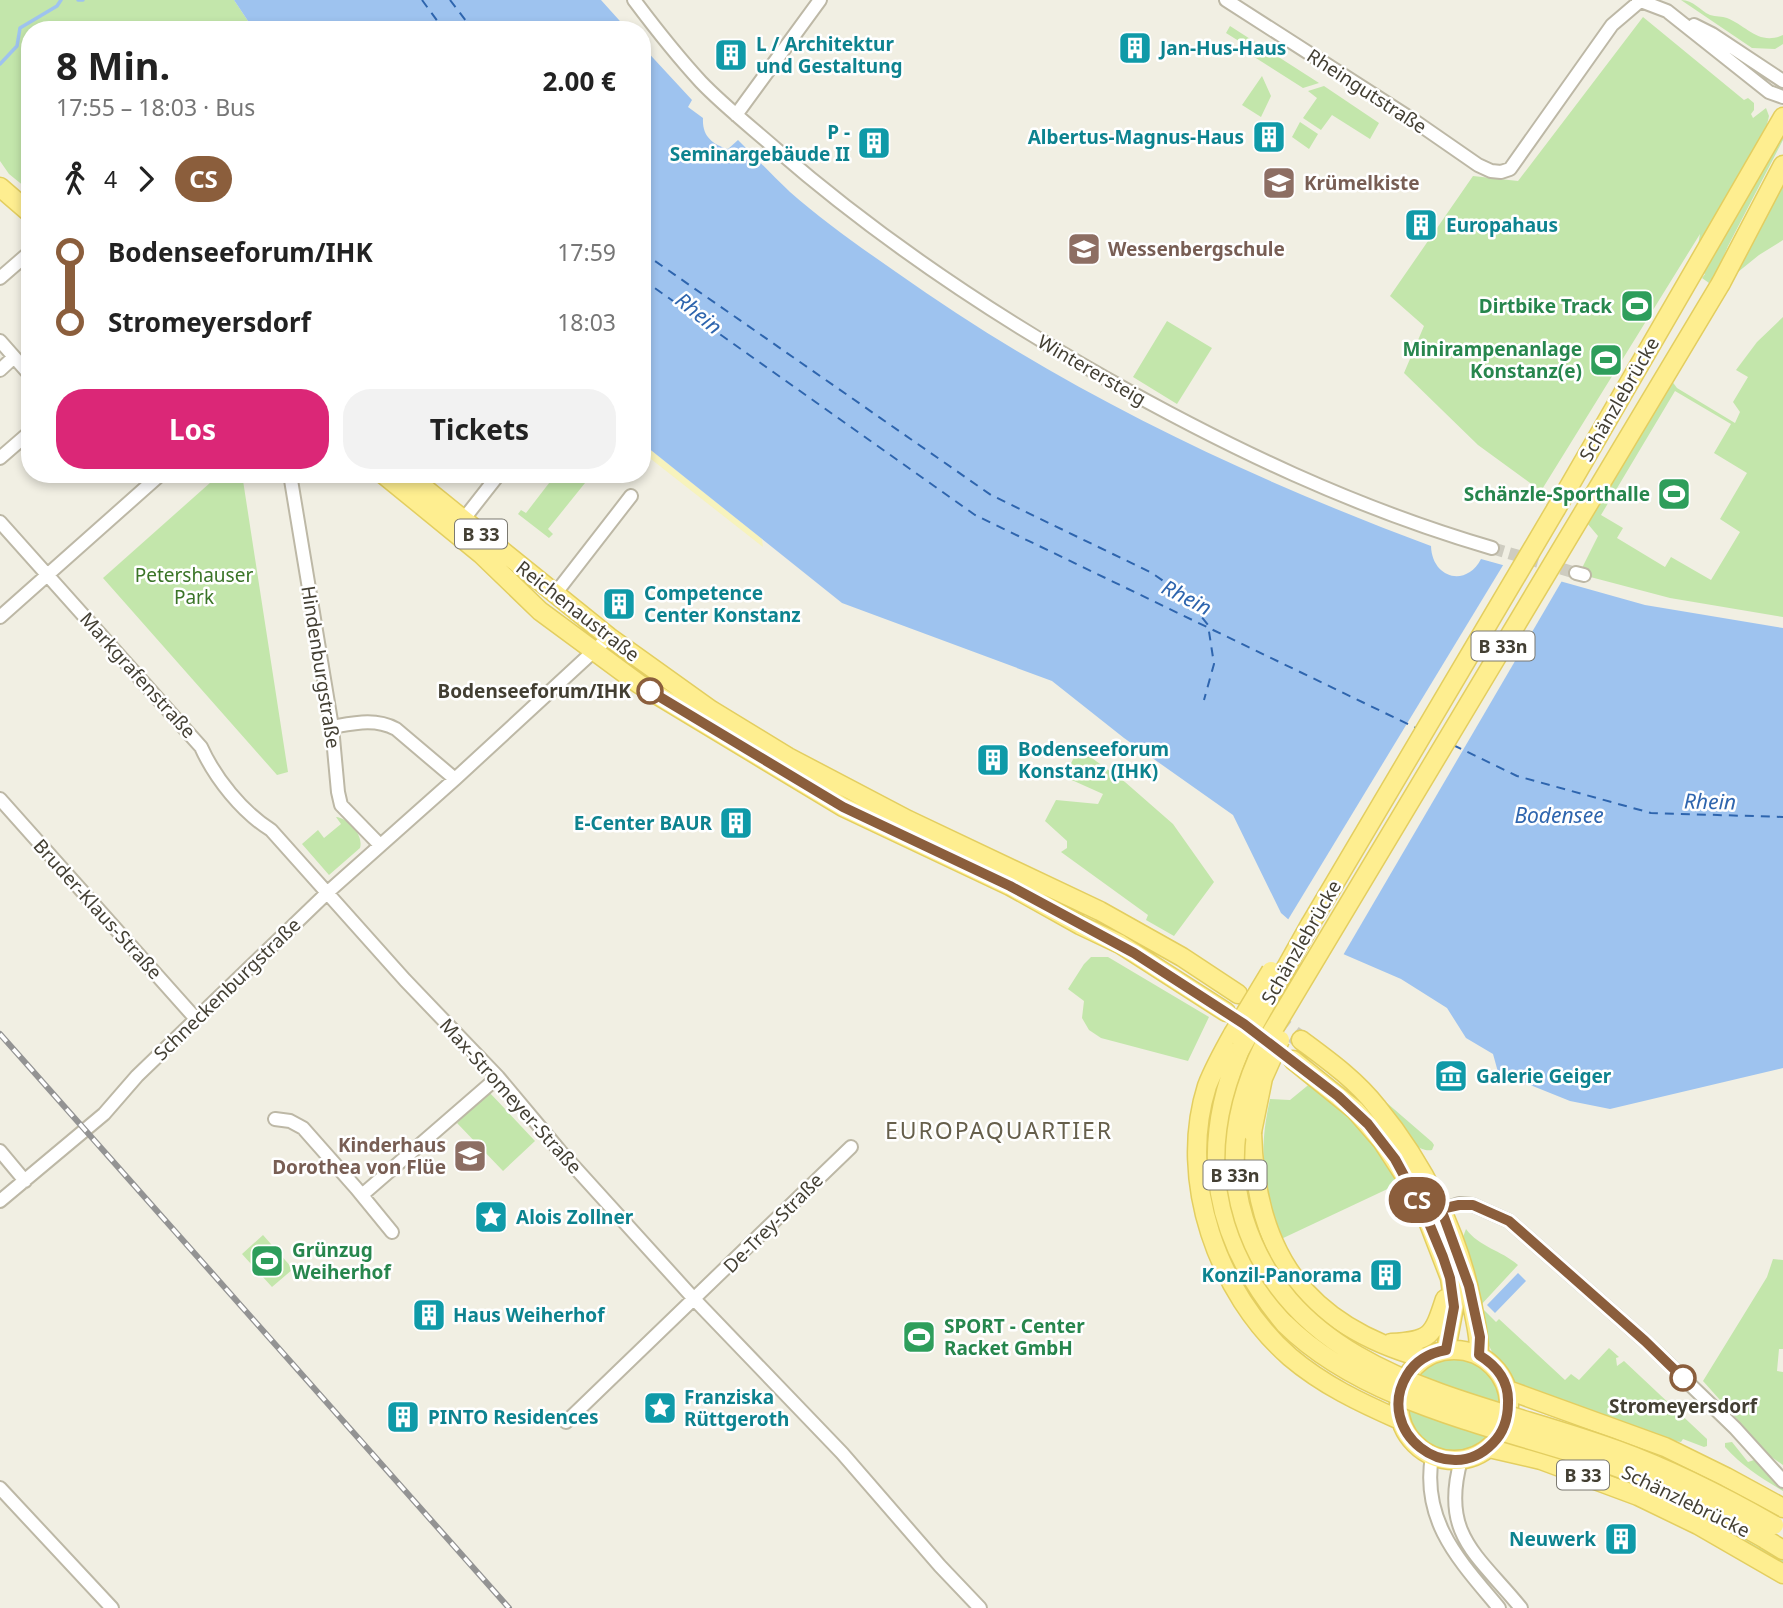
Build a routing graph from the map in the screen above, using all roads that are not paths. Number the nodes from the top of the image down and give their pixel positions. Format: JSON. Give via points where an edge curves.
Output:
{"nodes":[{"id":1,"x":634,"y":0,"type":"edge"},
{"id":2,"x":820,"y":0,"type":"edge"},
{"id":3,"x":1226,"y":0,"type":"edge"},
{"id":4,"x":1639,"y":1,"type":"edge"},
{"id":5,"x":1672,"y":15,"type":"junction"},
{"id":6,"x":650,"y":21,"type":"edge"},
{"id":7,"x":651,"y":22,"type":"edge"},
{"id":8,"x":1783,"y":81,"type":"edge"},
{"id":9,"x":1783,"y":97,"type":"edge"},
{"id":10,"x":736,"y":115,"type":"junction"},
{"id":11,"x":1783,"y":117,"type":"edge"},
{"id":12,"x":1783,"y":165,"type":"edge"},
{"id":13,"x":0,"y":187,"type":"edge"},
{"id":14,"x":21,"y":205,"type":"edge"},
{"id":15,"x":21,"y":260,"type":"edge"},
{"id":16,"x":0,"y":278,"type":"edge"},
{"id":17,"x":0,"y":341,"type":"edge"},
{"id":18,"x":14,"y":357,"type":"junction"},
{"id":19,"x":21,"y":365,"type":"edge"},
{"id":20,"x":0,"y":370,"type":"edge"},
{"id":21,"x":21,"y":440,"type":"edge"},
{"id":22,"x":0,"y":458,"type":"edge"},
{"id":23,"x":151,"y":483,"type":"edge"},
{"id":24,"x":291,"y":483,"type":"edge"},
{"id":25,"x":394,"y":483,"type":"edge"},
{"id":26,"x":418,"y":483,"type":"edge"},
{"id":27,"x":492,"y":483,"type":"edge"},
{"id":28,"x":631,"y":496,"type":"dead end"},
{"id":29,"x":463,"y":520,"type":"junction"},
{"id":30,"x":0,"y":522,"type":"edge"},
{"id":31,"x":1492,"y":548,"type":"tunnel mouth"},
{"id":32,"x":49,"y":575,"type":"junction"},
{"id":33,"x":555,"y":594,"type":"junction"},
{"id":34,"x":531,"y":603,"type":"junction"},
{"id":35,"x":0,"y":617,"type":"edge"},
{"id":36,"x":609,"y":637,"type":"junction"},
{"id":37,"x":593,"y":652,"type":"junction"},
{"id":38,"x":332,"y":727,"type":"junction"},
{"id":39,"x":455,"y":779,"type":"junction"},
{"id":40,"x":0,"y":799,"type":"edge"},
{"id":41,"x":380,"y":845,"type":"junction"},
{"id":42,"x":328,"y":892,"type":"junction"},
{"id":43,"x":1311,"y":923,"type":"junction"},
{"id":44,"x":1285,"y":1010,"type":"junction"},
{"id":45,"x":196,"y":1019,"type":"junction"},
{"id":46,"x":1301,"y":1040,"type":"tunnel mouth"},
{"id":47,"x":1326,"y":1059,"type":"junction"},
{"id":48,"x":498,"y":1077,"type":"junction"},
{"id":49,"x":275,"y":1119,"type":"dead end"},
{"id":50,"x":852,"y":1147,"type":"dead end"},
{"id":51,"x":0,"y":1151,"type":"edge"},
{"id":52,"x":25,"y":1181,"type":"junction"},
{"id":53,"x":362,"y":1195,"type":"junction"},
{"id":54,"x":0,"y":1201,"type":"edge"},
{"id":55,"x":1434,"y":1212,"type":"junction"},
{"id":56,"x":392,"y":1232,"type":"dead end"},
{"id":57,"x":1451,"y":1287,"type":"junction"},
{"id":58,"x":695,"y":1300,"type":"junction"},
{"id":59,"x":1380,"y":1345,"type":"junction"},
{"id":60,"x":1446,"y":1350,"type":"junction"},
{"id":61,"x":1479,"y":1355,"type":"junction"},
{"id":62,"x":1423,"y":1358,"type":"junction"},
{"id":63,"x":1508,"y":1390,"type":"junction"},
{"id":64,"x":1400,"y":1420,"type":"junction"},
{"id":65,"x":566,"y":1422,"type":"dead end"},
{"id":66,"x":1489,"y":1448,"type":"junction"},
{"id":67,"x":1432,"y":1456,"type":"junction"},
{"id":68,"x":1461,"y":1460,"type":"junction"},
{"id":69,"x":1783,"y":1481,"type":"edge"},
{"id":70,"x":0,"y":1488,"type":"edge"},
{"id":71,"x":1783,"y":1508,"type":"edge"},
{"id":72,"x":1774,"y":1532,"type":"edge"},
{"id":73,"x":1783,"y":1550,"type":"edge"},
{"id":74,"x":1783,"y":1574,"type":"edge"},
{"id":75,"x":113,"y":1608,"type":"edge"},
{"id":76,"x":979,"y":1608,"type":"edge"},
{"id":77,"x":1499,"y":1608,"type":"edge"},
{"id":78,"x":1521,"y":1608,"type":"edge"}],
"edges":[{"from":1,"to":6,"type":"street","name":"Winterersteig"},
{"from":2,"to":10,"type":"street"},
{"from":3,"to":4,"type":"street","name":"Rheingutstraße","via":[[1478,165],[1501,172],[1510,169],[1612,25]]},
{"from":4,"to":5,"type":"street"},
{"from":5,"to":8,"type":"street","via":[[1712,34]]},
{"from":5,"to":9,"type":"street","via":[[1769,92]]},
{"from":7,"to":10,"type":"street","name":"Winterersteig"},
{"from":10,"to":31,"type":"street","name":"Winterersteig","via":[[806,176],[914,257],[1073,360],[1241,452],[1354,500]]},
{"from":11,"to":43,"type":"main road","name":"Schänzlebrücke","number":"B 33n","bridge":true},
{"from":12,"to":44,"type":"main road","name":"Schänzlebrücke","number":"B 33n","bridge":true,"via":[[1721,283]]},
{"from":13,"to":14,"type":"main road"},
{"from":15,"to":16,"type":"street"},
{"from":17,"to":18,"type":"street"},
{"from":18,"to":19,"type":"street"},
{"from":18,"to":20,"type":"street"},
{"from":21,"to":22,"type":"street"},
{"from":23,"to":32,"type":"street"},
{"from":24,"to":38,"type":"street","name":"Hindenburgstraße"},
{"from":25,"to":34,"type":"main road","name":"Reichenaustraße","number":"B 33","via":[[481,554]]},
{"from":26,"to":29,"type":"main road","name":"Reichenaustraße","number":"B 33"},
{"from":27,"to":29,"type":"street"},
{"from":28,"to":33,"type":"street"},
{"from":29,"to":33,"type":"main road","name":"Reichenaustraße","number":"B 33"},
{"from":30,"to":32,"type":"street","name":"Markgrafenstraße"},
{"from":32,"to":35,"type":"street"},
{"from":32,"to":42,"type":"street","name":"Markgrafenstraße","via":[[201,747],[212,770]]},
{"from":33,"to":34,"type":"main road","via":[[542,603]]},
{"from":33,"to":36,"type":"main road","name":"Reichenaustraße","number":"B 33"},
{"from":34,"to":37,"type":"main road","name":"Reichenaustraße","number":"B 33"},
{"from":36,"to":37,"type":"street","name":"Schneckenburgstraße"},
{"from":36,"to":37,"type":"main road","name":"Reichenaustraße","number":"B 33","via":[[711,710],[788,757],[1100,911],[1182,957],[1236,992],[1239,1006],[1225,1011],[1134,953],[1010,886],[799,782]]},
{"from":37,"to":39,"type":"street","name":"Schneckenburgstraße"},
{"from":38,"to":39,"type":"street","via":[[386,723]]},
{"from":38,"to":41,"type":"street","name":"Hindenburgstraße","via":[[341,805]]},
{"from":39,"to":41,"type":"street","name":"Schneckenburgstraße"},
{"from":40,"to":45,"type":"street","name":"Bruder-Klaus-Straße"},
{"from":41,"to":42,"type":"street","name":"Schneckenburgstraße"},
{"from":42,"to":45,"type":"street","name":"Schneckenburgstraße"},
{"from":42,"to":48,"type":"street","name":"Max-Stromeyer-Straße"},
{"from":43,"to":64,"type":"main road","number":"B 33n","bridge":true,"via":[[1287,943],[1207,1087],[1199,1130],[1201,1194],[1215,1249],[1240,1299],[1271,1337],[1290,1357],[1342,1393]]},
{"from":43,"to":72,"type":"main road","name":"Schänzlebrücke","number":"B 33n","bridge":true,"via":[[1241,1048],[1219,1112],[1217,1175],[1227,1224],[1266,1301],[1311,1347],[1371,1383],[1642,1477]]},
{"from":44,"to":59,"type":"main road","number":"B 33n","bridge":true,"via":[[1283,1034],[1263,1078],[1252,1132],[1258,1194],[1268,1230],[1286,1266],[1306,1291],[1343,1325]]},
{"from":44,"to":72,"type":"main road","name":"Schänzlebrücke","number":"B 33n","bridge":true,"via":[[1243,1093],[1235,1174],[1249,1235],[1273,1282],[1292,1306],[1327,1337],[1379,1368],[1664,1468]]},
{"from":45,"to":52,"type":"street","name":"Schneckenburgstraße","via":[[97,1120]]},
{"from":46,"to":47,"type":"main road"},
{"from":47,"to":55,"type":"main road","via":[[1378,1107],[1412,1156]]},
{"from":47,"to":55,"type":"main road","via":[[1299,1065],[1355,1110]]},
{"from":48,"to":53,"type":"street"},
{"from":48,"to":58,"type":"street","name":"Max-Stromeyer-Straße"},
{"from":49,"to":53,"type":"street","via":[[303,1128]]},
{"from":50,"to":58,"type":"street","name":"De-Trey-Straße"},
{"from":51,"to":52,"type":"street"},
{"from":52,"to":54,"type":"street","name":"Schneckenburgstraße"},
{"from":53,"to":56,"type":"street"},
{"from":55,"to":57,"type":"main road"},
{"from":55,"to":61,"type":"main road","via":[[1469,1286],[1480,1337]]},
{"from":55,"to":69,"type":"street","via":[[1473,1205],[1509,1221],[1645,1341]]},
{"from":57,"to":59,"type":"main road","via":[[1440,1318],[1427,1335],[1409,1343]]},
{"from":57,"to":60,"type":"main road","via":[[1454,1307]]},
{"from":58,"to":65,"type":"street"},
{"from":58,"to":76,"type":"street","name":"Max-Stromeyer-Straße","via":[[833,1443]]},
{"from":59,"to":62,"type":"main road","number":"B 33n"},
{"from":60,"to":61,"type":"main road"},
{"from":60,"to":62,"type":"main road"},
{"from":61,"to":63,"type":"main road","via":[[1495,1368]]},
{"from":62,"to":64,"type":"main road","via":[[1412,1367],[1401,1389]]},
{"from":63,"to":66,"type":"main road","via":[[1504,1427]]},
{"from":63,"to":71,"type":"main road","via":[[1665,1447]]},
{"from":64,"to":67,"type":"main road","via":[[1417,1446]]},
{"from":66,"to":68,"type":"main road"},
{"from":66,"to":74,"type":"main road","number":"B 33","via":[[1541,1460],[1638,1496]]},
{"from":67,"to":68,"type":"main road"},
{"from":67,"to":77,"type":"street","via":[[1428,1477],[1441,1529]]},
{"from":68,"to":78,"type":"street","via":[[1454,1493],[1459,1526],[1468,1546]]},
{"from":70,"to":75,"type":"street"},
{"from":72,"to":73,"type":"main road","number":"B 33n"}]}
